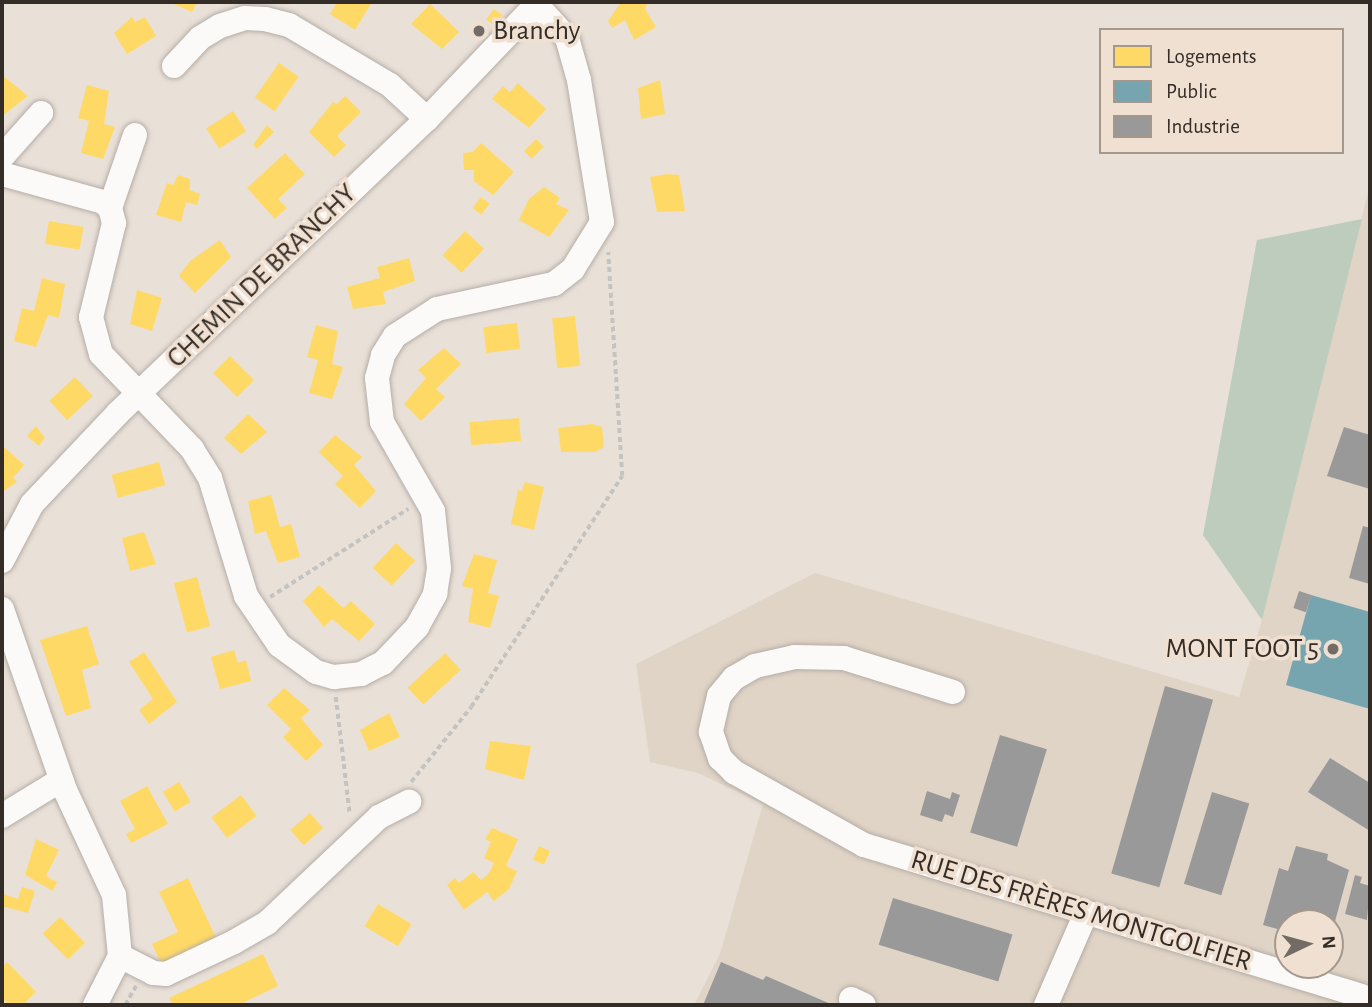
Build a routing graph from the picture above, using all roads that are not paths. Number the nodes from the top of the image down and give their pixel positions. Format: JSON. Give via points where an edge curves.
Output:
{"nodes":[{"id":1,"x":538,"y":3,"type":"edge"},
{"id":2,"x":247,"y":10,"type":"edge"},
{"id":3,"x":174,"y":66,"type":"dead end"},
{"id":4,"x":41,"y":113,"type":"dead end"},
{"id":5,"x":427,"y":119,"type":"junction"},
{"id":6,"x":135,"y":135,"type":"dead end"},
{"id":7,"x":2,"y":158,"type":"edge"},
{"id":8,"x":2,"y":174,"type":"edge"},
{"id":9,"x":110,"y":208,"type":"junction"},
{"id":10,"x":138,"y":394,"type":"junction"},
{"id":11,"x":2,"y":561,"type":"edge"},
{"id":12,"x":2,"y":609,"type":"edge"},
{"id":13,"x":953,"y":692,"type":"dead end"},
{"id":14,"x":61,"y":780,"type":"junction"},
{"id":15,"x":410,"y":802,"type":"road end"},
{"id":16,"x":2,"y":816,"type":"edge"},
{"id":17,"x":1086,"y":913,"type":"junction"},
{"id":18,"x":120,"y":956,"type":"junction"},
{"id":19,"x":1363,"y":996,"type":"edge"},
{"id":20,"x":95,"y":1005,"type":"edge"},
{"id":21,"x":1046,"y":1005,"type":"edge"}],
"edges":[{"from":1,"to":5,"type":"street","name":"CHEMIN DE BRANCHY"},
{"from":1,"to":10,"type":"street","via":[[568,38],[602,222],[573,269],[554,284],[437,309],[395,336],[383,355],[377,396],[382,422],[427,498],[440,550],[435,594],[417,627],[383,663],[361,674],[334,677],[296,660],[252,607],[210,478],[192,449]]},
{"from":2,"to":3,"type":"street","via":[[200,38]]},
{"from":2,"to":5,"type":"street","via":[[289,25],[390,85]]},
{"from":4,"to":7,"type":"street"},
{"from":5,"to":10,"type":"street","name":"CHEMIN DE BRANCHY"},
{"from":6,"to":9,"type":"street"},
{"from":8,"to":9,"type":"street","via":[[103,202]]},
{"from":9,"to":10,"type":"street","via":[[114,223],[91,317],[93,335],[114,370]]},
{"from":10,"to":11,"type":"street","name":"CHEMIN DE BRANCHY","via":[[32,504]]},
{"from":12,"to":14,"type":"street"},
{"from":13,"to":17,"type":"street","name":"RUE DES FRÈRES MONTGOLFIER","via":[[820,655],[755,666],[726,686],[712,719],[720,758],[734,772],[774,791],[842,835]]},
{"from":14,"to":16,"type":"street"},
{"from":14,"to":18,"type":"street","via":[[114,895]]},
{"from":15,"to":18,"type":"street","via":[[379,817],[268,922],[234,942],[166,974],[153,973]]},
{"from":17,"to":19,"type":"street","name":"RUE DES FRÈRES MONTGOLFIER"},
{"from":17,"to":21,"type":"street"},
{"from":18,"to":20,"type":"street"}]}
